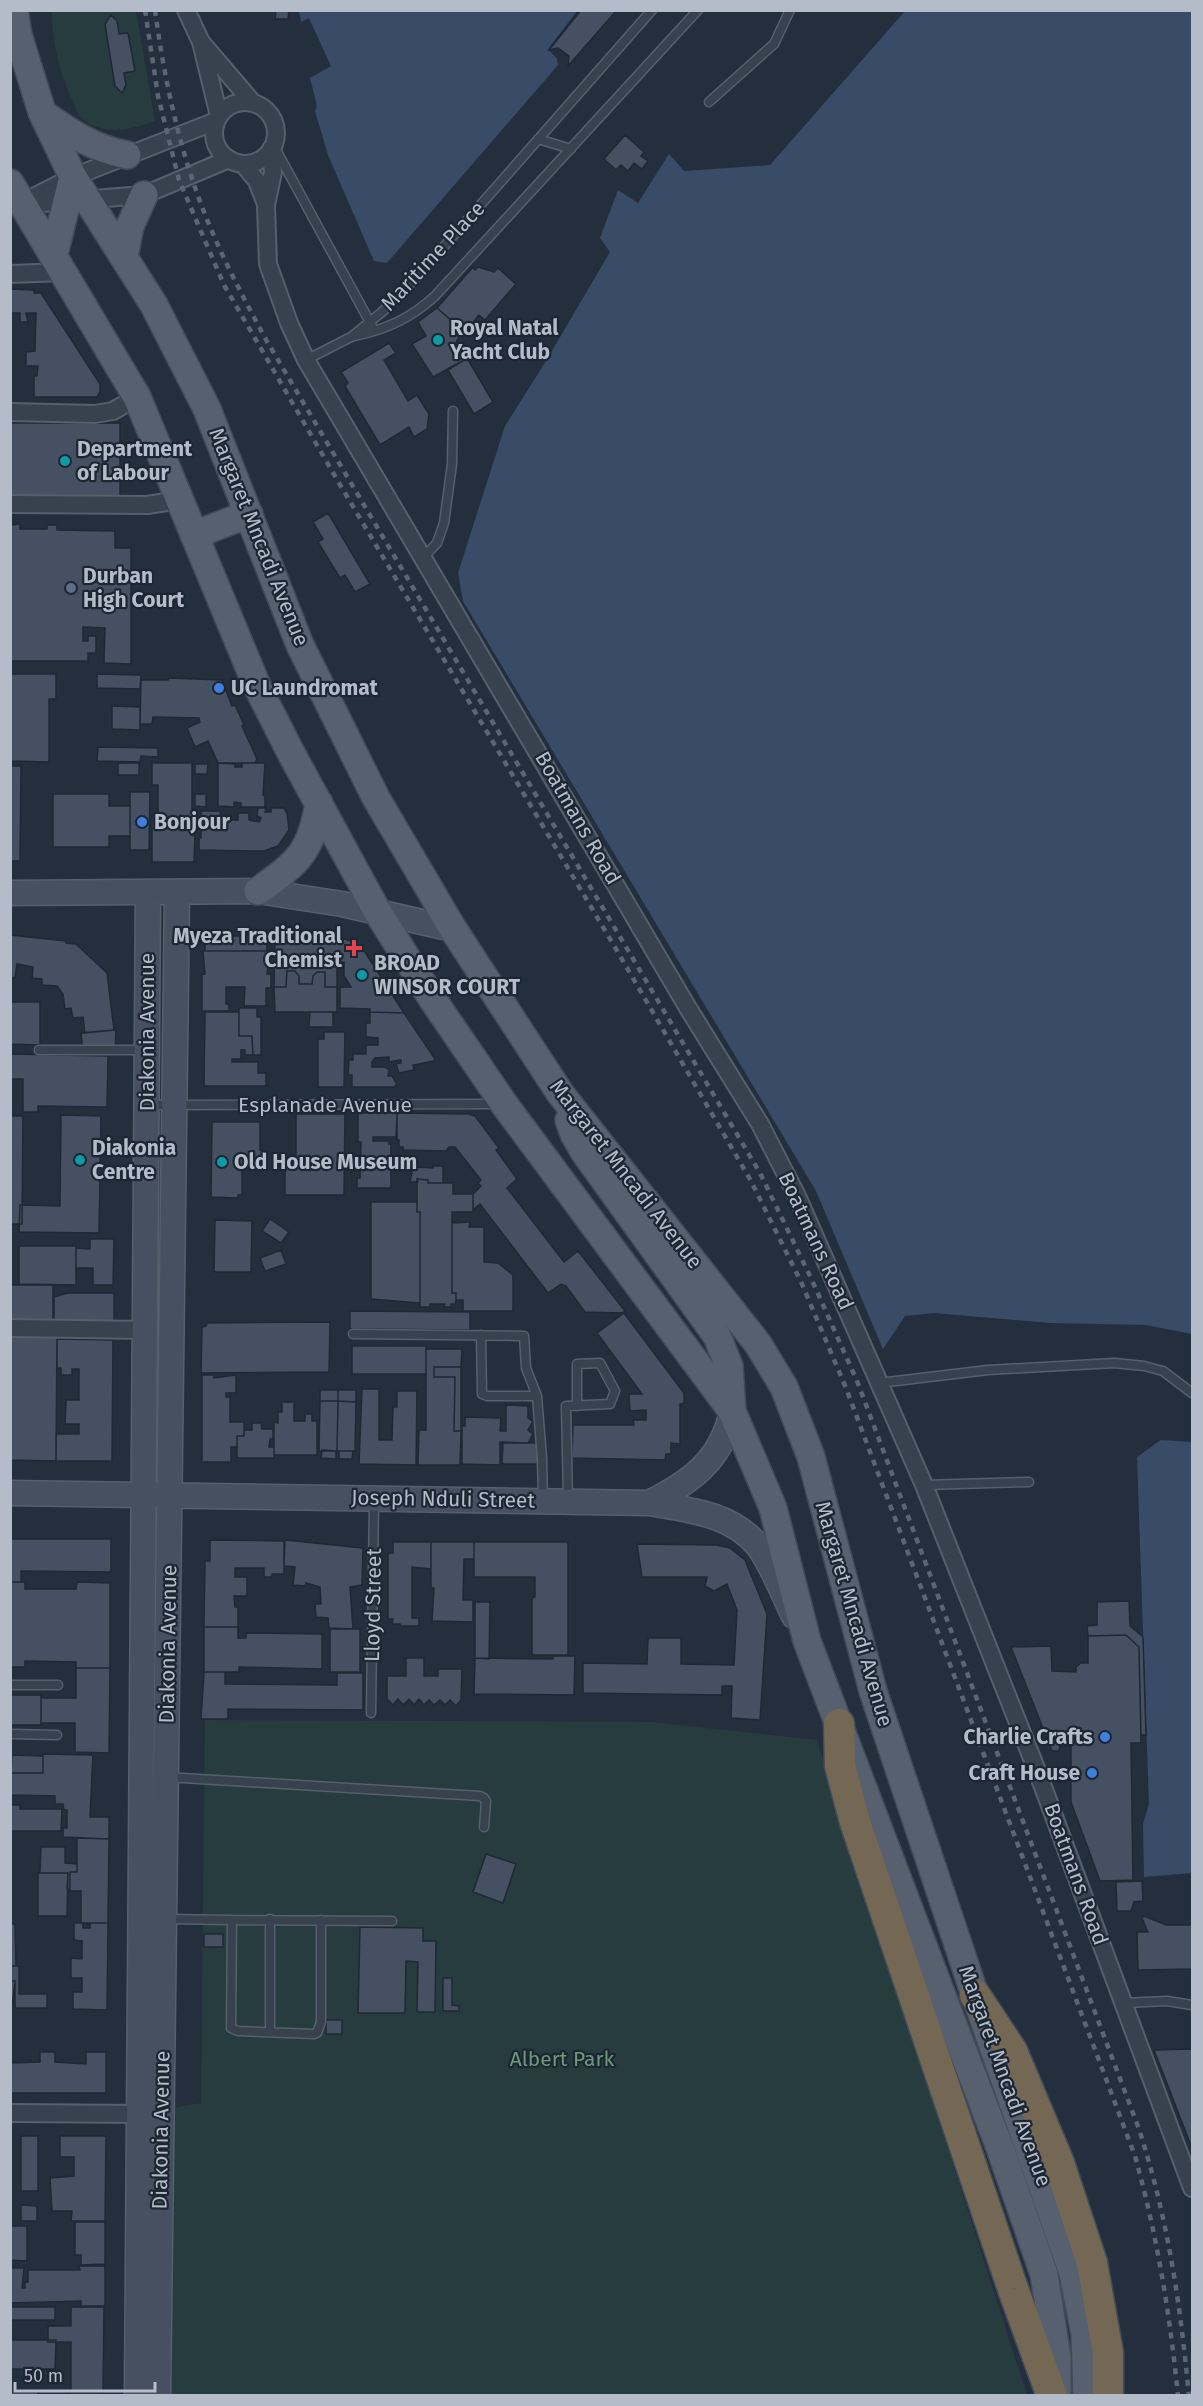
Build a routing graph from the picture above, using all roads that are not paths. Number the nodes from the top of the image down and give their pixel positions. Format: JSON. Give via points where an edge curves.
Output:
{"nodes":[{"id":1,"x":14,"y":10,"type":"edge"},
{"id":2,"x":186,"y":10,"type":"edge"},
{"id":3,"x":652,"y":10,"type":"edge"},
{"id":4,"x":698,"y":10,"type":"edge"},
{"id":5,"x":790,"y":10,"type":"edge"},
{"id":6,"x":201,"y":42,"type":"junction"},
{"id":7,"x":709,"y":102,"type":"dead end"},
{"id":8,"x":253,"y":103,"type":"junction"},
{"id":9,"x":42,"y":112,"type":"junction"},
{"id":10,"x":217,"y":119,"type":"junction"},
{"id":11,"x":538,"y":139,"type":"junction"},
{"id":12,"x":272,"y":147,"type":"junction"},
{"id":13,"x":571,"y":149,"type":"junction"},
{"id":14,"x":127,"y":155,"type":"junction"},
{"id":15,"x":236,"y":161,"type":"junction"},
{"id":16,"x":76,"y":192,"type":"junction"},
{"id":17,"x":144,"y":195,"type":"junction"},
{"id":18,"x":14,"y":199,"type":"edge"},
{"id":19,"x":266,"y":205,"type":"junction"},
{"id":20,"x":124,"y":257,"type":"junction"},
{"id":21,"x":59,"y":263,"type":"junction"},
{"id":22,"x":10,"y":274,"type":"edge"},
{"id":23,"x":369,"y":322,"type":"junction"},
{"id":24,"x":375,"y":332,"type":"junction"},
{"id":25,"x":351,"y":337,"type":"junction"},
{"id":26,"x":306,"y":360,"type":"junction"},
{"id":27,"x":137,"y":397,"type":"junction"},
{"id":28,"x":453,"y":411,"type":"dead end"},
{"id":29,"x":10,"y":412,"type":"edge"},
{"id":30,"x":180,"y":500,"type":"junction"},
{"id":31,"x":10,"y":504,"type":"edge"},
{"id":32,"x":249,"y":514,"type":"junction"},
{"id":33,"x":194,"y":535,"type":"junction"},
{"id":34,"x":423,"y":558,"type":"junction"},
{"id":35,"x":319,"y":802,"type":"junction"},
{"id":36,"x":258,"y":891,"type":"junction"},
{"id":37,"x":10,"y":893,"type":"edge"},
{"id":38,"x":148,"y":893,"type":"junction"},
{"id":39,"x":177,"y":893,"type":"junction"},
{"id":40,"x":377,"y":911,"type":"junction"},
{"id":41,"x":453,"y":929,"type":"junction"},
{"id":42,"x":39,"y":1050,"type":"dead end"},
{"id":43,"x":147,"y":1050,"type":"junction"},
{"id":44,"x":175,"y":1050,"type":"junction"},
{"id":45,"x":560,"y":1093,"type":"junction"},
{"id":46,"x":504,"y":1104,"type":"junction"},
{"id":47,"x":146,"y":1105,"type":"junction"},
{"id":48,"x":175,"y":1105,"type":"junction"},
{"id":49,"x":145,"y":1298,"type":"junction"},
{"id":50,"x":172,"y":1298,"type":"junction"},
{"id":51,"x":10,"y":1328,"type":"edge"},
{"id":52,"x":145,"y":1330,"type":"junction"},
{"id":53,"x":353,"y":1334,"type":"dead end"},
{"id":54,"x":481,"y":1335,"type":"junction"},
{"id":55,"x":879,"y":1383,"type":"junction"},
{"id":56,"x":1192,"y":1393,"type":"edge"},
{"id":57,"x":537,"y":1396,"type":"junction"},
{"id":58,"x":577,"y":1406,"type":"junction"},
{"id":59,"x":732,"y":1411,"type":"junction"},
{"id":60,"x":1029,"y":1482,"type":"dead end"},
{"id":61,"x":924,"y":1485,"type":"junction"},
{"id":62,"x":10,"y":1492,"type":"edge"},
{"id":63,"x":144,"y":1495,"type":"junction"},
{"id":64,"x":170,"y":1495,"type":"junction"},
{"id":65,"x":374,"y":1498,"type":"junction"},
{"id":66,"x":543,"y":1501,"type":"junction"},
{"id":67,"x":568,"y":1501,"type":"junction"},
{"id":68,"x":649,"y":1503,"type":"junction"},
{"id":69,"x":807,"y":1641,"type":"junction"},
{"id":70,"x":142,"y":1680,"type":"junction"},
{"id":71,"x":167,"y":1681,"type":"junction"},
{"id":72,"x":10,"y":1685,"type":"edge"},
{"id":73,"x":58,"y":1685,"type":"dead end"},
{"id":74,"x":371,"y":1713,"type":"dead end"},
{"id":75,"x":839,"y":1724,"type":"junction"},
{"id":76,"x":10,"y":1734,"type":"edge"},
{"id":77,"x":57,"y":1735,"type":"dead end"},
{"id":78,"x":158,"y":1792,"type":"junction"},
{"id":79,"x":484,"y":1827,"type":"dead end"},
{"id":80,"x":164,"y":1918,"type":"junction"},
{"id":81,"x":270,"y":1919,"type":"junction"},
{"id":82,"x":232,"y":1920,"type":"junction"},
{"id":83,"x":321,"y":1920,"type":"junction"},
{"id":84,"x":392,"y":1921,"type":"dead end"},
{"id":85,"x":975,"y":1995,"type":"junction"},
{"id":86,"x":1124,"y":2003,"type":"junction"},
{"id":87,"x":1192,"y":2006,"type":"edge"},
{"id":88,"x":270,"y":2032,"type":"junction"},
{"id":89,"x":10,"y":2113,"type":"edge"},
{"id":90,"x":150,"y":2114,"type":"junction"},
{"id":91,"x":1192,"y":2187,"type":"edge"},
{"id":92,"x":147,"y":2390,"type":"edge"},
{"id":93,"x":1052,"y":2396,"type":"edge"},
{"id":94,"x":1057,"y":2396,"type":"edge"},
{"id":95,"x":1087,"y":2396,"type":"edge"},
{"id":96,"x":1108,"y":2396,"type":"edge"}],
"edges":[{"from":1,"to":9,"type":"main road","name":"Margaret Mncadi Avenue"},
{"from":2,"to":6,"type":"street"},
{"from":3,"to":11,"type":"lane","name":"Maritime Place"},
{"from":4,"to":13,"type":"lane"},
{"from":5,"to":7,"type":"lane","via":[[774,44]]},
{"from":6,"to":8,"type":"street"},
{"from":6,"to":10,"type":"street"},
{"from":8,"to":10,"type":"street","via":[[230,105]]},
{"from":8,"to":12,"type":"street","via":[[272,118],[276,133]]},
{"from":9,"to":14,"type":"main road","via":[[78,138],[108,152]]},
{"from":9,"to":16,"type":"main road","name":"Margaret Mncadi Avenue"},
{"from":10,"to":14,"type":"street"},
{"from":10,"to":15,"type":"street","via":[[217,147]]},
{"from":11,"to":13,"type":"lane"},
{"from":11,"to":23,"type":"lane","name":"Maritime Place","via":[[417,277]]},
{"from":12,"to":15,"type":"street","via":[[262,159]]},
{"from":12,"to":19,"type":"street","via":[[273,172]]},
{"from":12,"to":23,"type":"lane"},
{"from":13,"to":24,"type":"lane","via":[[435,297],[414,314]]},
{"from":14,"to":16,"type":"street"},
{"from":15,"to":17,"type":"street"},
{"from":15,"to":19,"type":"street","via":[[257,182]]},
{"from":16,"to":17,"type":"street"},
{"from":16,"to":18,"type":"street"},
{"from":16,"to":18,"type":"street"},
{"from":16,"to":20,"type":"main road","name":"Margaret Mncadi Avenue"},
{"from":16,"to":21,"type":"main road"},
{"from":17,"to":20,"type":"main road","via":[[130,226]]},
{"from":18,"to":21,"type":"main road","name":"Margaret Mncadi Avenue"},
{"from":19,"to":26,"type":"street","via":[[268,264]]},
{"from":20,"to":32,"type":"main road","name":"Margaret Mncadi Avenue","via":[[154,305],[207,409]]},
{"from":21,"to":22,"type":"street"},
{"from":21,"to":27,"type":"main road","name":"Margaret Mncadi Avenue"},
{"from":23,"to":24,"type":"lane"},
{"from":23,"to":25,"type":"lane","name":"Maritime Place"},
{"from":24,"to":25,"type":"lane"},
{"from":25,"to":26,"type":"lane","name":"Maritime Place"},
{"from":26,"to":34,"type":"street","name":"Boatmans Road"},
{"from":27,"to":29,"type":"street","via":[[113,411],[95,414]]},
{"from":27,"to":30,"type":"main road","name":"Margaret Mncadi Avenue"},
{"from":28,"to":34,"type":"lane","via":[[452,464],[444,523],[437,543]]},
{"from":30,"to":31,"type":"street","via":[[147,505]]},
{"from":30,"to":33,"type":"main road","name":"Margaret Mncadi Avenue"},
{"from":32,"to":33,"type":"main road"},
{"from":32,"to":41,"type":"main road","name":"Margaret Mncadi Avenue","via":[[300,645],[376,798]]},
{"from":33,"to":35,"type":"main road","name":"Margaret Mncadi Avenue","via":[[257,686]]},
{"from":34,"to":55,"type":"street","name":"Boatmans Road","via":[[760,1124],[797,1196]]},
{"from":35,"to":36,"type":"main road","via":[[307,848],[298,860]]},
{"from":35,"to":40,"type":"main road","name":"Margaret Mncadi Avenue"},
{"from":36,"to":39,"type":"street"},
{"from":36,"to":40,"type":"street"},
{"from":37,"to":38,"type":"street"},
{"from":38,"to":39,"type":"street"},
{"from":38,"to":43,"type":"street","name":"Diakonia Avenue"},
{"from":39,"to":44,"type":"street","name":"Diakonia Avenue"},
{"from":40,"to":41,"type":"street"},
{"from":40,"to":46,"type":"main road","name":"Margaret Mncadi Avenue"},
{"from":41,"to":45,"type":"main road","name":"Margaret Mncadi Avenue"},
{"from":42,"to":43,"type":"lane"},
{"from":43,"to":44,"type":"street"},
{"from":43,"to":47,"type":"street","name":"Diakonia Avenue"},
{"from":44,"to":48,"type":"street","name":"Diakonia Avenue"},
{"from":45,"to":59,"type":"main road","via":[[585,1153],[717,1336],[729,1366]]},
{"from":45,"to":85,"type":"main road","name":"Margaret Mncadi Avenue","via":[[758,1344],[784,1387],[811,1457],[873,1691]]},
{"from":46,"to":48,"type":"lane","name":"Esplanade Avenue"},
{"from":46,"to":59,"type":"main road","name":"Margaret Mncadi Avenue"},
{"from":47,"to":48,"type":"lane","name":"Esplanade Avenue"},
{"from":47,"to":49,"type":"street","name":"Diakonia Avenue"},
{"from":48,"to":50,"type":"street","name":"Diakonia Avenue"},
{"from":49,"to":50,"type":"street"},
{"from":49,"to":52,"type":"street","name":"Diakonia Avenue"},
{"from":50,"to":64,"type":"street","name":"Diakonia Avenue"},
{"from":51,"to":52,"type":"street"},
{"from":52,"to":63,"type":"street","name":"Diakonia Avenue"},
{"from":53,"to":54,"type":"lane"},
{"from":54,"to":57,"type":"lane","via":[[524,1336],[526,1368]]},
{"from":54,"to":57,"type":"lane","via":[[482,1394]]},
{"from":55,"to":56,"type":"lane","via":[[988,1370],[1114,1363],[1163,1371]]},
{"from":55,"to":61,"type":"street","name":"Boatmans Road"},
{"from":57,"to":66,"type":"lane"},
{"from":58,"to":58,"type":"lane","via":[[577,1364],[600,1363],[615,1390],[613,1400],[607,1405]]},
{"from":58,"to":67,"type":"lane","via":[[566,1407]]},
{"from":59,"to":68,"type":"street","via":[[727,1433],[703,1467],[681,1487]]},
{"from":59,"to":69,"type":"main road","name":"Margaret Mncadi Avenue","via":[[773,1508]]},
{"from":60,"to":61,"type":"lane"},
{"from":61,"to":86,"type":"street","name":"Boatmans Road"},
{"from":62,"to":63,"type":"street","name":"Joseph Nduli Street"},
{"from":63,"to":64,"type":"street","name":"Joseph Nduli Street"},
{"from":63,"to":70,"type":"street","name":"Diakonia Avenue"},
{"from":64,"to":65,"type":"street","name":"Joseph Nduli Street"},
{"from":64,"to":71,"type":"street","name":"Diakonia Avenue"},
{"from":65,"to":66,"type":"street","name":"Joseph Nduli Street"},
{"from":65,"to":74,"type":"lane","name":"Lloyd Street"},
{"from":66,"to":67,"type":"street","name":"Joseph Nduli Street"},
{"from":67,"to":68,"type":"street","name":"Joseph Nduli Street"},
{"from":68,"to":69,"type":"street","name":"Joseph Nduli Street","via":[[706,1513],[748,1535],[759,1547]]},
{"from":69,"to":75,"type":"main road","name":"Margaret Mncadi Avenue"},
{"from":70,"to":71,"type":"street"},
{"from":70,"to":78,"type":"street","name":"Diakonia Avenue"},
{"from":71,"to":78,"type":"street","name":"Diakonia Avenue"},
{"from":72,"to":73,"type":"lane"},
{"from":75,"to":93,"type":"highway","via":[[840,1766],[855,1822]]},
{"from":75,"to":94,"type":"main road","name":"Margaret Mncadi Avenue","via":[[1044,2274],[1057,2357]]},
{"from":76,"to":77,"type":"lane"},
{"from":78,"to":79,"type":"lane","via":[[480,1796],[486,1801]]},
{"from":78,"to":80,"type":"street","name":"Diakonia Avenue"},
{"from":78,"to":90,"type":"street","name":"Diakonia Avenue"},
{"from":80,"to":82,"type":"lane"},
{"from":80,"to":90,"type":"street","name":"Diakonia Avenue"},
{"from":81,"to":82,"type":"lane"},
{"from":81,"to":83,"type":"lane"},
{"from":81,"to":88,"type":"lane"},
{"from":82,"to":88,"type":"lane","via":[[231,2028]]},
{"from":83,"to":84,"type":"lane"},
{"from":83,"to":88,"type":"lane","via":[[320,2029],[314,2034]]},
{"from":85,"to":95,"type":"main road","name":"Margaret Mncadi Avenue","via":[[1073,2273],[1085,2334]]},
{"from":85,"to":96,"type":"highway","via":[[1012,2051],[1059,2163],[1092,2263],[1108,2353]]},
{"from":86,"to":87,"type":"lane","via":[[1167,2001]]},
{"from":86,"to":91,"type":"street","name":"Boatmans Road"},
{"from":89,"to":90,"type":"street"},
{"from":90,"to":92,"type":"street","name":"Diakonia Avenue"}]}
